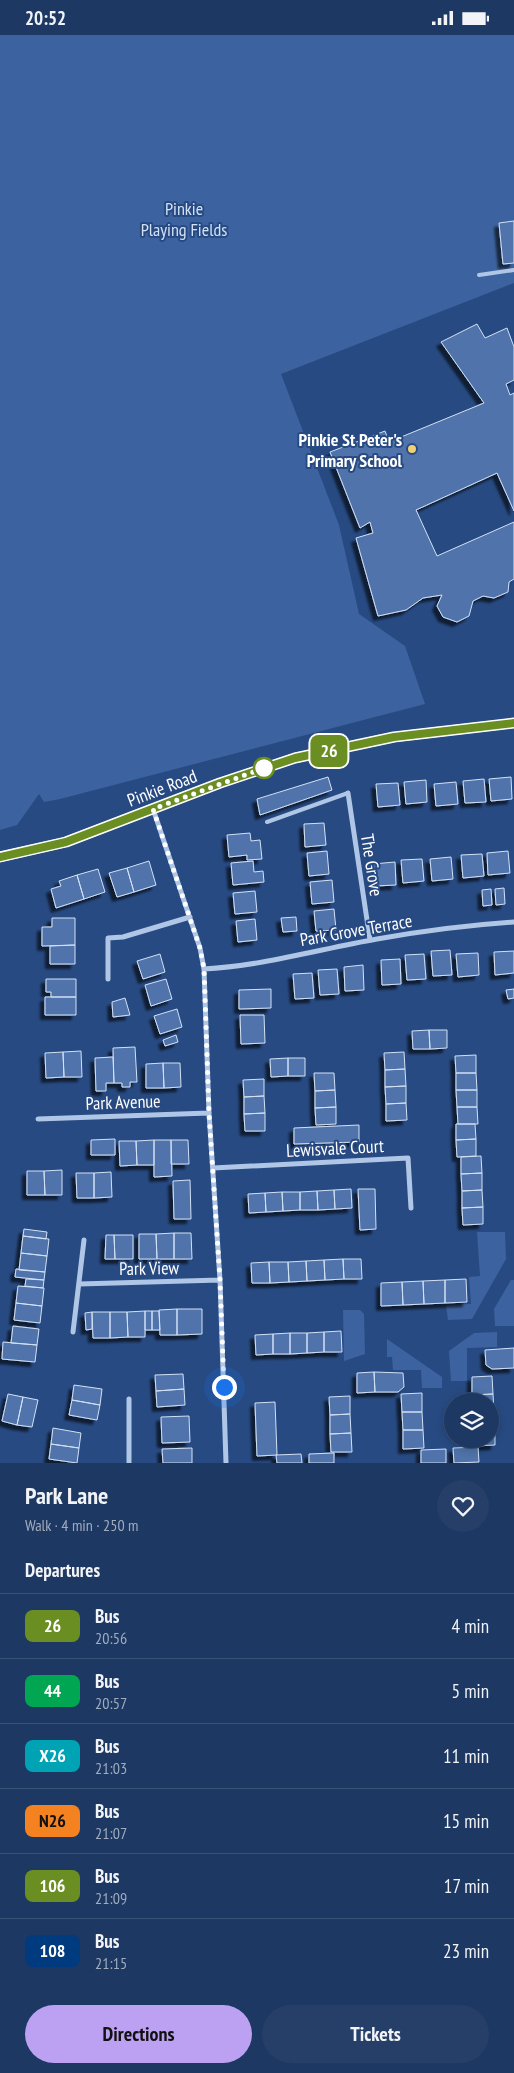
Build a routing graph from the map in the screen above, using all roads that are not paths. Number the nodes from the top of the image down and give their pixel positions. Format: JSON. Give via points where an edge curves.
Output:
{"nodes":[{"id":1,"x":514,"y":270,"type":"edge"},
{"id":2,"x":479,"y":275,"type":"dead end"},
{"id":3,"x":514,"y":723,"type":"edge"},
{"id":4,"x":348,"y":793,"type":"joint"},
{"id":5,"x":153,"y":809,"type":"junction"},
{"id":6,"x":267,"y":822,"type":"dead end"},
{"id":7,"x":0,"y":857,"type":"edge"},
{"id":8,"x":190,"y":917,"type":"junction"},
{"id":9,"x":514,"y":922,"type":"edge"},
{"id":10,"x":370,"y":940,"type":"junction"},
{"id":11,"x":204,"y":969,"type":"junction"},
{"id":12,"x":108,"y":979,"type":"dead end"},
{"id":13,"x":209,"y":1113,"type":"junction"},
{"id":14,"x":38,"y":1119,"type":"dead end"},
{"id":15,"x":213,"y":1168,"type":"junction"},
{"id":16,"x":411,"y":1209,"type":"dead end"},
{"id":17,"x":84,"y":1241,"type":"dead end"},
{"id":18,"x":220,"y":1280,"type":"junction"},
{"id":19,"x":79,"y":1284,"type":"junction"},
{"id":20,"x":73,"y":1332,"type":"dead end"},
{"id":21,"x":129,"y":1399,"type":"dead end"},
{"id":22,"x":129,"y":1463,"type":"edge"},
{"id":23,"x":226,"y":1463,"type":"edge"}],
"edges":[{"from":1,"to":2,"type":"lane"},
{"from":3,"to":5,"type":"main road","name":"Pinkie Road","via":[[394,737],[295,758]]},
{"from":4,"to":6,"type":"lane"},
{"from":4,"to":10,"type":"street","name":"The Grove"},
{"from":5,"to":7,"type":"main road","name":"Pinkie Road","via":[[66,842]]},
{"from":5,"to":8,"type":"street"},
{"from":8,"to":11,"type":"street"},
{"from":8,"to":12,"type":"street","via":[[123,937],[108,938]]},
{"from":9,"to":10,"type":"street","name":"Park Grove Terrace"},
{"from":10,"to":11,"type":"street","name":"Park Grove Terrace"},
{"from":11,"to":13,"type":"street"},
{"from":13,"to":14,"type":"street","name":"Park Avenue"},
{"from":13,"to":15,"type":"street"},
{"from":15,"to":16,"type":"street","name":"Lewisvale Court","via":[[408,1158]]},
{"from":15,"to":18,"type":"street"},
{"from":17,"to":19,"type":"street"},
{"from":18,"to":19,"type":"street","name":"Park View"},
{"from":18,"to":23,"type":"street"},
{"from":19,"to":20,"type":"street"},
{"from":21,"to":22,"type":"street"}]}
